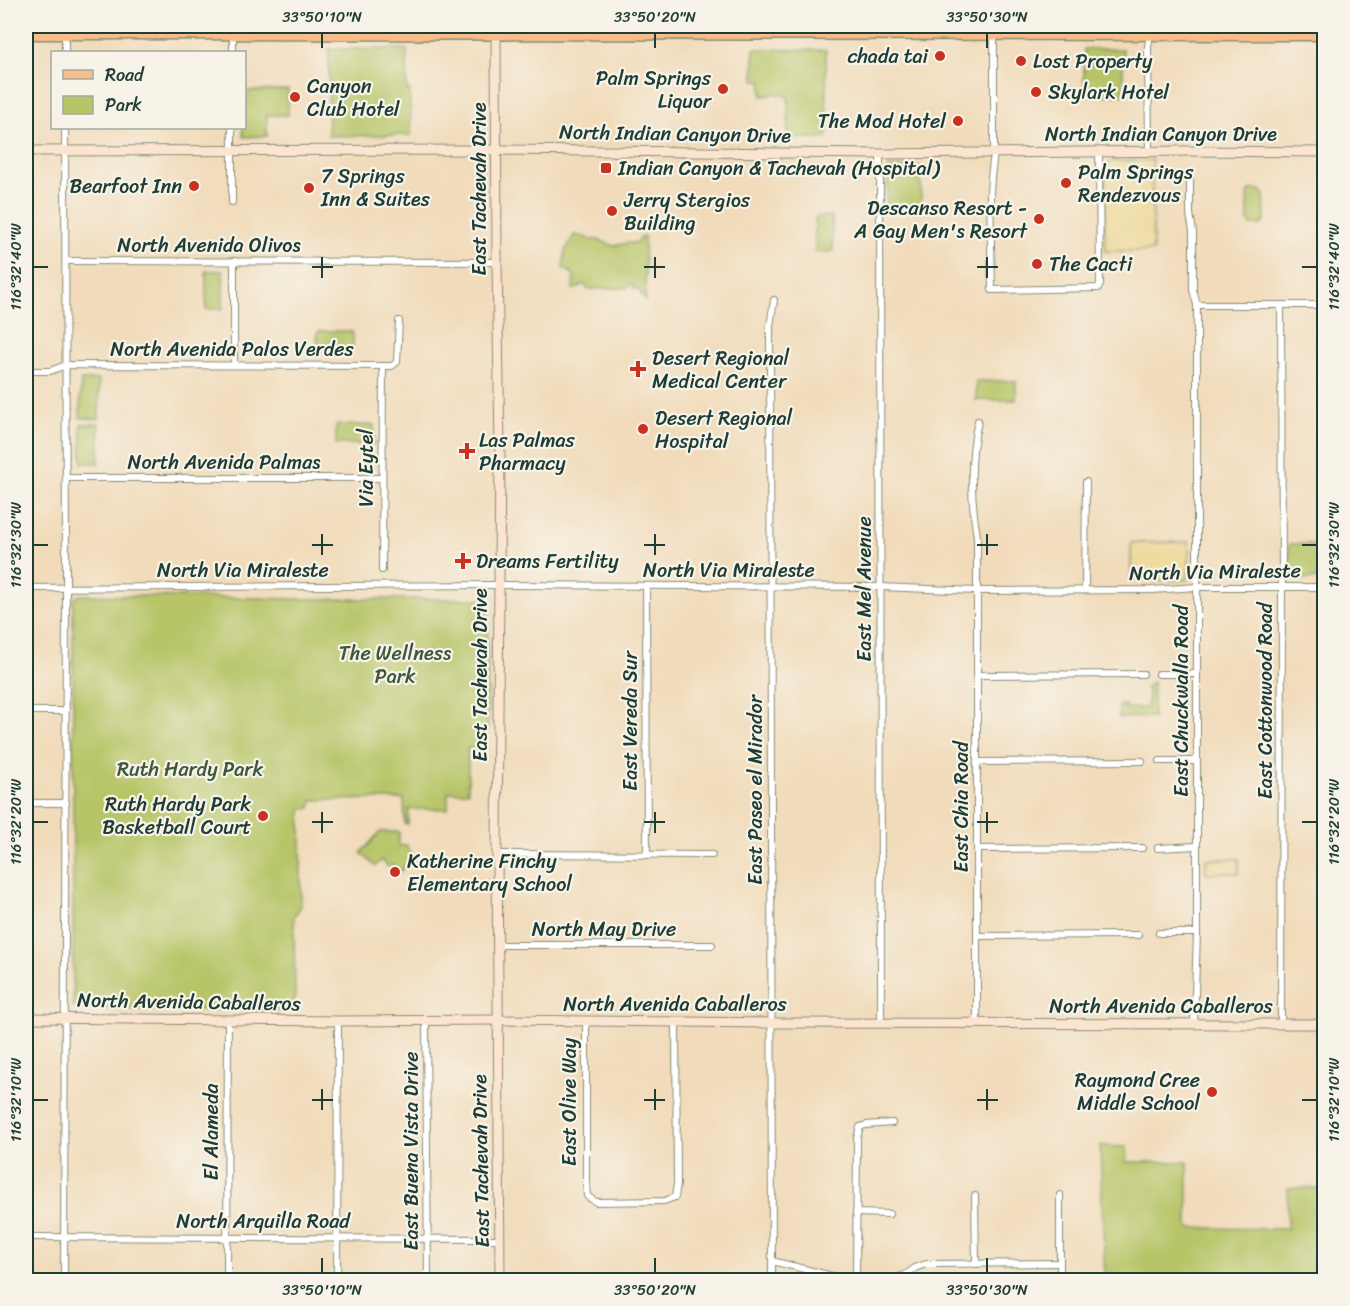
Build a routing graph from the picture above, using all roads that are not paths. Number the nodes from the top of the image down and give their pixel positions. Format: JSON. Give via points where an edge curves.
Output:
{"nodes":[{"id":1,"x":233,"y":29,"type":"edge"},
{"id":2,"x":329,"y":30,"type":"edge"},
{"id":3,"x":461,"y":30,"type":"edge"},
{"id":4,"x":722,"y":30,"type":"edge"},
{"id":5,"x":808,"y":30,"type":"edge"},
{"id":6,"x":893,"y":30,"type":"edge"},
{"id":7,"x":1150,"y":30,"type":"edge"},
{"id":8,"x":26,"y":34,"type":"edge"},
{"id":9,"x":65,"y":34,"type":"junction"},
{"id":10,"x":496,"y":34,"type":"junction"},
{"id":11,"x":994,"y":34,"type":"junction"},
{"id":12,"x":1324,"y":35,"type":"edge"},
{"id":13,"x":65,"y":51,"type":"edge"},
{"id":14,"x":232,"y":51,"type":"edge"},
{"id":15,"x":65,"y":129,"type":"edge"},
{"id":16,"x":232,"y":129,"type":"edge"},
{"id":17,"x":232,"y":150,"type":"junction"},
{"id":18,"x":497,"y":150,"type":"junction"},
{"id":19,"x":26,"y":151,"type":"edge"},
{"id":20,"x":65,"y":151,"type":"junction"},
{"id":21,"x":1149,"y":152,"type":"junction"},
{"id":22,"x":1324,"y":152,"type":"edge"},
{"id":23,"x":994,"y":153,"type":"junction"},
{"id":24,"x":1099,"y":153,"type":"junction"},
{"id":25,"x":880,"y":154,"type":"junction"},
{"id":26,"x":1190,"y":181,"type":"dead end"},
{"id":27,"x":232,"y":202,"type":"dead end"},
{"id":28,"x":66,"y":261,"type":"junction"},
{"id":29,"x":234,"y":261,"type":"junction"},
{"id":30,"x":497,"y":262,"type":"junction"},
{"id":31,"x":774,"y":300,"type":"dead end"},
{"id":32,"x":1197,"y":305,"type":"junction"},
{"id":33,"x":1281,"y":305,"type":"junction"},
{"id":34,"x":1324,"y":305,"type":"edge"},
{"id":35,"x":399,"y":321,"type":"dead end"},
{"id":36,"x":66,"y":365,"type":"junction"},
{"id":37,"x":234,"y":365,"type":"junction"},
{"id":38,"x":383,"y":366,"type":"junction"},
{"id":39,"x":26,"y":371,"type":"edge"},
{"id":40,"x":978,"y":421,"type":"dead end"},
{"id":41,"x":66,"y":478,"type":"junction"},
{"id":42,"x":382,"y":478,"type":"junction"},
{"id":43,"x":1086,"y":482,"type":"dead end"},
{"id":44,"x":382,"y":570,"type":"dead end"},
{"id":45,"x":499,"y":585,"type":"junction"},
{"id":46,"x":646,"y":586,"type":"junction"},
{"id":47,"x":771,"y":587,"type":"junction"},
{"id":48,"x":880,"y":587,"type":"junction"},
{"id":49,"x":1197,"y":587,"type":"junction"},
{"id":50,"x":1282,"y":587,"type":"junction"},
{"id":51,"x":1324,"y":587,"type":"edge"},
{"id":52,"x":26,"y":588,"type":"edge"},
{"id":53,"x":66,"y":588,"type":"junction"},
{"id":54,"x":1085,"y":590,"type":"junction"},
{"id":55,"x":977,"y":591,"type":"junction"},
{"id":56,"x":1143,"y":674,"type":"dead end"},
{"id":57,"x":1159,"y":674,"type":"dead end"},
{"id":58,"x":1197,"y":674,"type":"junction"},
{"id":59,"x":978,"y":675,"type":"junction"},
{"id":60,"x":26,"y":711,"type":"edge"},
{"id":61,"x":66,"y":711,"type":"junction"},
{"id":62,"x":1142,"y":761,"type":"dead end"},
{"id":63,"x":1160,"y":761,"type":"dead end"},
{"id":64,"x":1197,"y":761,"type":"junction"},
{"id":65,"x":978,"y":762,"type":"junction"},
{"id":66,"x":26,"y":803,"type":"edge"},
{"id":67,"x":66,"y":803,"type":"junction"},
{"id":68,"x":1197,"y":846,"type":"junction"},
{"id":69,"x":1142,"y":848,"type":"dead end"},
{"id":70,"x":1158,"y":848,"type":"dead end"},
{"id":71,"x":977,"y":849,"type":"junction"},
{"id":72,"x":497,"y":854,"type":"junction"},
{"id":73,"x":646,"y":855,"type":"junction"},
{"id":74,"x":712,"y":855,"type":"dead end"},
{"id":75,"x":1159,"y":933,"type":"dead end"},
{"id":76,"x":1197,"y":933,"type":"junction"},
{"id":77,"x":1138,"y":935,"type":"dead end"},
{"id":78,"x":977,"y":936,"type":"junction"},
{"id":79,"x":497,"y":945,"type":"junction"},
{"id":80,"x":712,"y":945,"type":"dead end"},
{"id":81,"x":26,"y":1018,"type":"edge"},
{"id":82,"x":65,"y":1018,"type":"junction"},
{"id":83,"x":228,"y":1020,"type":"junction"},
{"id":84,"x":498,"y":1020,"type":"junction"},
{"id":85,"x":426,"y":1021,"type":"junction"},
{"id":86,"x":338,"y":1022,"type":"junction"},
{"id":87,"x":586,"y":1022,"type":"junction"},
{"id":88,"x":676,"y":1022,"type":"junction"},
{"id":89,"x":771,"y":1023,"type":"junction"},
{"id":90,"x":881,"y":1023,"type":"junction"},
{"id":91,"x":977,"y":1023,"type":"junction"},
{"id":92,"x":1194,"y":1024,"type":"junction"},
{"id":93,"x":1281,"y":1024,"type":"junction"},
{"id":94,"x":1324,"y":1024,"type":"edge"},
{"id":95,"x":892,"y":1123,"type":"dead end"},
{"id":96,"x":975,"y":1196,"type":"dead end"},
{"id":97,"x":1059,"y":1196,"type":"dead end"},
{"id":98,"x":856,"y":1214,"type":"junction"},
{"id":99,"x":889,"y":1214,"type":"dead end"},
{"id":100,"x":26,"y":1237,"type":"edge"},
{"id":101,"x":64,"y":1237,"type":"junction"},
{"id":102,"x":227,"y":1238,"type":"junction"},
{"id":103,"x":336,"y":1238,"type":"junction"},
{"id":104,"x":428,"y":1238,"type":"junction"},
{"id":105,"x":500,"y":1239,"type":"junction"},
{"id":106,"x":772,"y":1261,"type":"junction"},
{"id":107,"x":1060,"y":1263,"type":"junction"},
{"id":108,"x":976,"y":1264,"type":"junction"},
{"id":109,"x":692,"y":1280,"type":"edge"},
{"id":110,"x":772,"y":1280,"type":"edge"},
{"id":111,"x":64,"y":1281,"type":"edge"},
{"id":112,"x":227,"y":1281,"type":"edge"},
{"id":113,"x":337,"y":1281,"type":"edge"},
{"id":114,"x":428,"y":1281,"type":"edge"},
{"id":115,"x":500,"y":1281,"type":"edge"},
{"id":116,"x":627,"y":1281,"type":"edge"},
{"id":117,"x":848,"y":1281,"type":"edge"},
{"id":118,"x":856,"y":1281,"type":"edge"},
{"id":119,"x":886,"y":1281,"type":"edge"},
{"id":120,"x":1060,"y":1281,"type":"edge"}],
"edges":[{"from":1,"to":2,"type":"main road"},
{"from":1,"to":9,"type":"main road"},
{"from":1,"to":14,"type":"street"},
{"from":2,"to":3,"type":"main road"},
{"from":3,"to":10,"type":"main road"},
{"from":4,"to":5,"type":"main road"},
{"from":4,"to":10,"type":"main road"},
{"from":5,"to":6,"type":"main road"},
{"from":6,"to":11,"type":"main road"},
{"from":7,"to":11,"type":"main road"},
{"from":7,"to":12,"type":"main road"},
{"from":7,"to":21,"type":"street"},
{"from":8,"to":9,"type":"main road"},
{"from":9,"to":13,"type":"street"},
{"from":10,"to":18,"type":"street","name":"East Tachevah Drive"},
{"from":11,"to":23,"type":"street"},
{"from":15,"to":20,"type":"street"},
{"from":16,"to":17,"type":"street"},
{"from":17,"to":18,"type":"street","name":"North Indian Canyon Drive"},
{"from":17,"to":20,"type":"street","name":"North Indian Canyon Drive"},
{"from":17,"to":27,"type":"street"},
{"from":18,"to":25,"type":"street","name":"North Indian Canyon Drive"},
{"from":18,"to":30,"type":"street","name":"East Tachevah Drive"},
{"from":19,"to":20,"type":"street","name":"North Indian Canyon Drive"},
{"from":20,"to":28,"type":"street"},
{"from":21,"to":22,"type":"street","name":"North Indian Canyon Drive"},
{"from":21,"to":24,"type":"street","name":"North Indian Canyon Drive"},
{"from":23,"to":24,"type":"street","name":"North Indian Canyon Drive"},
{"from":23,"to":24,"type":"street","via":[[990,194],[992,290],[1098,288]]},
{"from":23,"to":25,"type":"street","name":"North Indian Canyon Drive"},
{"from":25,"to":48,"type":"street","name":"East Mel Avenue"},
{"from":26,"to":32,"type":"street","name":"East Chuckwalla Road","via":[[1193,294]]},
{"from":28,"to":29,"type":"street","name":"North Avenida Olivos"},
{"from":28,"to":36,"type":"street"},
{"from":29,"to":30,"type":"street","name":"North Avenida Olivos"},
{"from":29,"to":37,"type":"street"},
{"from":30,"to":45,"type":"street","name":"East Tachevah Drive"},
{"from":31,"to":47,"type":"street","name":"East Paseo el Mirador","via":[[770,326]]},
{"from":32,"to":33,"type":"street"},
{"from":32,"to":49,"type":"street","name":"East Chuckwalla Road"},
{"from":33,"to":34,"type":"street"},
{"from":33,"to":50,"type":"street","name":"East Cottonwood Road"},
{"from":35,"to":38,"type":"street","via":[[397,362]]},
{"from":36,"to":37,"type":"street","name":"North Avenida Palos Verdes"},
{"from":36,"to":39,"type":"street","name":"North Avenida Palos Verdes","via":[[50,371]]},
{"from":36,"to":41,"type":"street"},
{"from":37,"to":38,"type":"street","name":"North Avenida Palos Verdes"},
{"from":38,"to":42,"type":"street","name":"Via Eytel"},
{"from":40,"to":55,"type":"street","name":"East Chia Road","via":[[973,441]]},
{"from":41,"to":42,"type":"street","name":"North Avenida Palmas"},
{"from":41,"to":53,"type":"street"},
{"from":42,"to":44,"type":"street","name":"Via Eytel"},
{"from":43,"to":54,"type":"street"},
{"from":45,"to":46,"type":"street","name":"North Via Miraleste"},
{"from":45,"to":53,"type":"street","name":"North Via Miraleste"},
{"from":45,"to":72,"type":"street","name":"East Tachevah Drive"},
{"from":46,"to":47,"type":"street","name":"North Via Miraleste"},
{"from":46,"to":73,"type":"street","name":"East Vereda Sur"},
{"from":47,"to":48,"type":"street","name":"North Via Miraleste"},
{"from":47,"to":89,"type":"street","name":"East Paseo el Mirador"},
{"from":48,"to":55,"type":"street","name":"North Via Miraleste"},
{"from":48,"to":90,"type":"street","name":"East Mel Avenue"},
{"from":49,"to":50,"type":"street","name":"North Via Miraleste"},
{"from":49,"to":54,"type":"street","name":"North Via Miraleste"},
{"from":49,"to":58,"type":"street","name":"East Chuckwalla Road"},
{"from":50,"to":51,"type":"street","name":"North Via Miraleste"},
{"from":50,"to":93,"type":"street","name":"East Cottonwood Road"},
{"from":52,"to":53,"type":"street","name":"North Via Miraleste"},
{"from":53,"to":61,"type":"street"},
{"from":54,"to":55,"type":"street","name":"North Via Miraleste"},
{"from":55,"to":59,"type":"street","name":"East Chia Road"},
{"from":56,"to":59,"type":"street"},
{"from":57,"to":58,"type":"street"},
{"from":58,"to":64,"type":"street","name":"East Chuckwalla Road"},
{"from":59,"to":65,"type":"street","name":"East Chia Road"},
{"from":60,"to":61,"type":"street"},
{"from":61,"to":67,"type":"street"},
{"from":62,"to":65,"type":"street"},
{"from":63,"to":64,"type":"street"},
{"from":64,"to":68,"type":"street","name":"East Chuckwalla Road"},
{"from":65,"to":71,"type":"street","name":"East Chia Road"},
{"from":66,"to":67,"type":"street"},
{"from":67,"to":82,"type":"street"},
{"from":68,"to":70,"type":"street"},
{"from":68,"to":76,"type":"street","name":"East Chuckwalla Road"},
{"from":69,"to":71,"type":"street"},
{"from":71,"to":78,"type":"street","name":"East Chia Road"},
{"from":72,"to":73,"type":"street"},
{"from":72,"to":79,"type":"street","name":"East Tachevah Drive"},
{"from":73,"to":74,"type":"street"},
{"from":75,"to":76,"type":"street"},
{"from":76,"to":92,"type":"street","name":"East Chuckwalla Road"},
{"from":77,"to":78,"type":"street"},
{"from":78,"to":91,"type":"street","name":"East Chia Road"},
{"from":79,"to":80,"type":"street","name":"North May Drive"},
{"from":79,"to":84,"type":"street","name":"East Tachevah Drive"},
{"from":81,"to":82,"type":"street","name":"North Avenida Caballeros"},
{"from":82,"to":83,"type":"street","name":"North Avenida Caballeros"},
{"from":82,"to":101,"type":"street"},
{"from":83,"to":86,"type":"street","name":"North Avenida Caballeros"},
{"from":83,"to":102,"type":"street","name":"El Alameda"},
{"from":84,"to":85,"type":"street","name":"North Avenida Caballeros"},
{"from":84,"to":87,"type":"street","name":"North Avenida Caballeros"},
{"from":84,"to":105,"type":"street","name":"East Tachevah Drive"},
{"from":85,"to":86,"type":"street","name":"North Avenida Caballeros"},
{"from":85,"to":104,"type":"street","name":"East Buena Vista Drive"},
{"from":86,"to":103,"type":"street"},
{"from":87,"to":88,"type":"street","name":"North Avenida Caballeros"},
{"from":87,"to":88,"type":"street","name":"East Olive Way","via":[[586,1183],[587,1196],[596,1202],[664,1201],[675,1197]]},
{"from":88,"to":89,"type":"street","name":"North Avenida Caballeros"},
{"from":89,"to":90,"type":"street","name":"North Avenida Caballeros"},
{"from":89,"to":106,"type":"street","name":"East Paseo el Mirador"},
{"from":90,"to":91,"type":"street","name":"North Avenida Caballeros"},
{"from":91,"to":92,"type":"street","name":"North Avenida Caballeros"},
{"from":92,"to":93,"type":"street","name":"North Avenida Caballeros"},
{"from":93,"to":94,"type":"street","name":"North Avenida Caballeros"},
{"from":95,"to":98,"type":"street","via":[[860,1127]]},
{"from":96,"to":108,"type":"street"},
{"from":97,"to":107,"type":"street"},
{"from":98,"to":99,"type":"street"},
{"from":98,"to":118,"type":"street"},
{"from":100,"to":101,"type":"street","name":"North Arquilla Road"},
{"from":101,"to":102,"type":"street","name":"North Arquilla Road"},
{"from":101,"to":111,"type":"street"},
{"from":102,"to":103,"type":"street","name":"North Arquilla Road"},
{"from":102,"to":112,"type":"street","name":"El Alameda"},
{"from":103,"to":104,"type":"street","name":"North Arquilla Road"},
{"from":103,"to":113,"type":"street"},
{"from":104,"to":105,"type":"street","name":"North Arquilla Road"},
{"from":104,"to":114,"type":"street","name":"East Buena Vista Drive"},
{"from":105,"to":115,"type":"street","name":"East Tachevah Drive"},
{"from":106,"to":110,"type":"street","name":"East Paseo el Mirador"},
{"from":106,"to":117,"type":"street"},
{"from":107,"to":108,"type":"street"},
{"from":107,"to":120,"type":"street"},
{"from":108,"to":119,"type":"street","via":[[926,1264]]},
{"from":109,"to":110,"type":"street"},
{"from":109,"to":116,"type":"street"}]}
